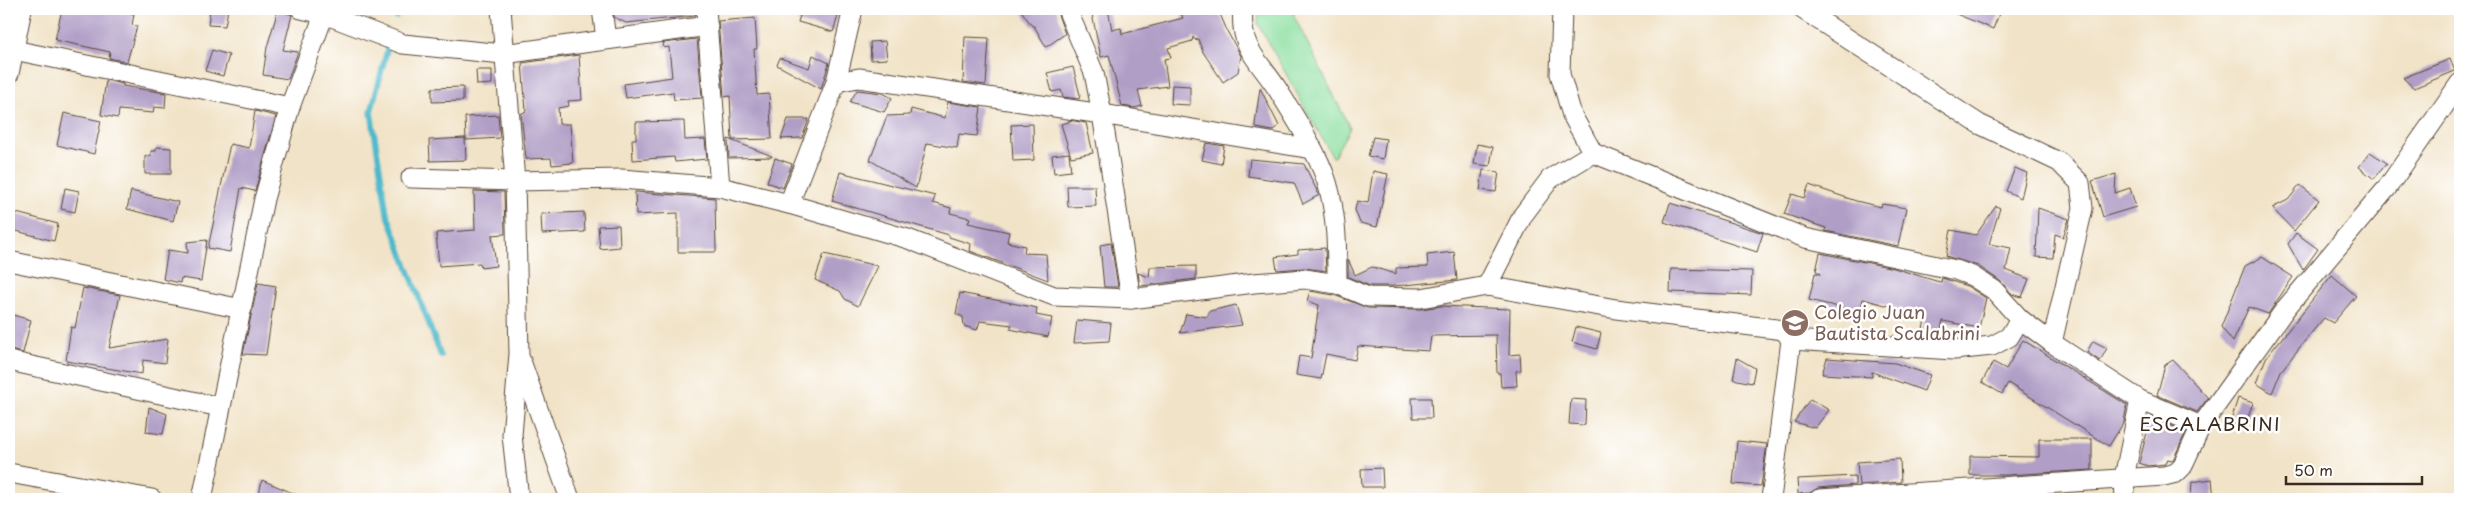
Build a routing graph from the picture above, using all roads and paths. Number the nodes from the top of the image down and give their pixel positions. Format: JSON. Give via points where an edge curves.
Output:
{"nodes":[{"id":1,"x":22,"y":9,"type":"edge"},
{"id":2,"x":302,"y":9,"type":"edge"},
{"id":3,"x":501,"y":9,"type":"edge"},
{"id":4,"x":602,"y":9,"type":"edge"},
{"id":5,"x":853,"y":9,"type":"edge"},
{"id":6,"x":1067,"y":9,"type":"edge"},
{"id":7,"x":1243,"y":9,"type":"edge"},
{"id":8,"x":1562,"y":9,"type":"edge"},
{"id":9,"x":1802,"y":9,"type":"edge"},
{"id":10,"x":325,"y":12,"type":"edge"},
{"id":11,"x":707,"y":17,"type":"edge"},
{"id":12,"x":606,"y":39,"type":"junction"},
{"id":13,"x":11,"y":49,"type":"edge"},
{"id":14,"x":503,"y":54,"type":"junction"},
{"id":15,"x":9,"y":74,"type":"edge"},
{"id":16,"x":836,"y":82,"type":"junction"},
{"id":17,"x":2460,"y":83,"type":"edge"},
{"id":18,"x":290,"y":107,"type":"junction"},
{"id":19,"x":1102,"y":114,"type":"junction"},
{"id":20,"x":1312,"y":149,"type":"junction"},
{"id":21,"x":1594,"y":154,"type":"junction"},
{"id":22,"x":411,"y":178,"type":"dead end"},
{"id":23,"x":515,"y":181,"type":"junction"},
{"id":24,"x":720,"y":187,"type":"junction"},
{"id":25,"x":789,"y":204,"type":"junction"},
{"id":26,"x":9,"y":261,"type":"edge"},
{"id":27,"x":1337,"y":284,"type":"junction"},
{"id":28,"x":1487,"y":286,"type":"junction"},
{"id":29,"x":1131,"y":299,"type":"junction"},
{"id":30,"x":242,"y":309,"type":"junction"},
{"id":31,"x":2020,"y":319,"type":"junction"},
{"id":32,"x":1791,"y":340,"type":"junction"},
{"id":33,"x":2052,"y":343,"type":"junction"},
{"id":34,"x":519,"y":354,"type":"junction"},
{"id":35,"x":9,"y":361,"type":"edge"},
{"id":36,"x":2140,"y":400,"type":"junction"},
{"id":37,"x":220,"y":407,"type":"junction"},
{"id":38,"x":2201,"y":426,"type":"junction"},
{"id":39,"x":9,"y":473,"type":"edge"},
{"id":40,"x":2124,"y":478,"type":"junction"},
{"id":41,"x":152,"y":499,"type":"edge"},
{"id":42,"x":202,"y":499,"type":"edge"},
{"id":43,"x":519,"y":499,"type":"edge"},
{"id":44,"x":570,"y":499,"type":"edge"},
{"id":45,"x":1771,"y":499,"type":"edge"},
{"id":46,"x":1819,"y":499,"type":"edge"},
{"id":47,"x":2125,"y":499,"type":"edge"}],
"edges":[{"from":1,"to":13,"type":"street"},
{"from":2,"to":10,"type":"street"},
{"from":3,"to":14,"type":"street"},
{"from":4,"to":12,"type":"street"},
{"from":5,"to":16,"type":"street"},
{"from":6,"to":19,"type":"street","via":[[1094,73]]},
{"from":7,"to":20,"type":"street","via":[[1242,20],[1249,52],[1278,89]]},
{"from":8,"to":21,"type":"street","via":[[1560,74],[1572,114]]},
{"from":9,"to":33,"type":"street","via":[[1979,124],[2059,162],[2080,183],[2083,208]]},
{"from":10,"to":14,"type":"street","via":[[403,44]]},
{"from":10,"to":18,"type":"street"},
{"from":11,"to":12,"type":"street"},
{"from":11,"to":24,"type":"street"},
{"from":12,"to":14,"type":"street"},
{"from":13,"to":15,"type":"street"},
{"from":13,"to":18,"type":"street"},
{"from":14,"to":23,"type":"street"},
{"from":16,"to":19,"type":"street","via":[[859,78]]},
{"from":16,"to":25,"type":"street"},
{"from":17,"to":38,"type":"street","via":[[2387,188],[2286,308]]},
{"from":18,"to":30,"type":"street","via":[[264,199]]},
{"from":19,"to":20,"type":"street"},
{"from":19,"to":29,"type":"street"},
{"from":20,"to":27,"type":"street","via":[[1327,181],[1336,230]]},
{"from":21,"to":28,"type":"street","via":[[1550,180],[1523,215]]},
{"from":21,"to":31,"type":"street","via":[[1805,238],[1972,276],[1994,290]]},
{"from":22,"to":23,"type":"street"},
{"from":23,"to":24,"type":"street","via":[[621,179]]},
{"from":23,"to":34,"type":"street"},
{"from":24,"to":25,"type":"street"},
{"from":25,"to":29,"type":"street","via":[[908,238],[1054,296]]},
{"from":26,"to":30,"type":"street"},
{"from":27,"to":28,"type":"street","via":[[1368,297],[1421,298]]},
{"from":27,"to":29,"type":"street","via":[[1305,279]]},
{"from":28,"to":32,"type":"street","via":[[1616,310],[1784,330]]},
{"from":30,"to":37,"type":"street"},
{"from":31,"to":32,"type":"street","via":[[2009,337],[1992,346],[1964,349]]},
{"from":31,"to":33,"type":"street"},
{"from":32,"to":45,"type":"street"},
{"from":33,"to":36,"type":"street"},
{"from":34,"to":43,"type":"street","via":[[512,435]]},
{"from":34,"to":44,"type":"street"},
{"from":35,"to":37,"type":"street"},
{"from":36,"to":38,"type":"street"},
{"from":36,"to":40,"type":"street"},
{"from":37,"to":42,"type":"street"},
{"from":38,"to":40,"type":"street","via":[[2176,473]]},
{"from":39,"to":41,"type":"street"},
{"from":40,"to":46,"type":"street"},
{"from":40,"to":47,"type":"street"}]}
